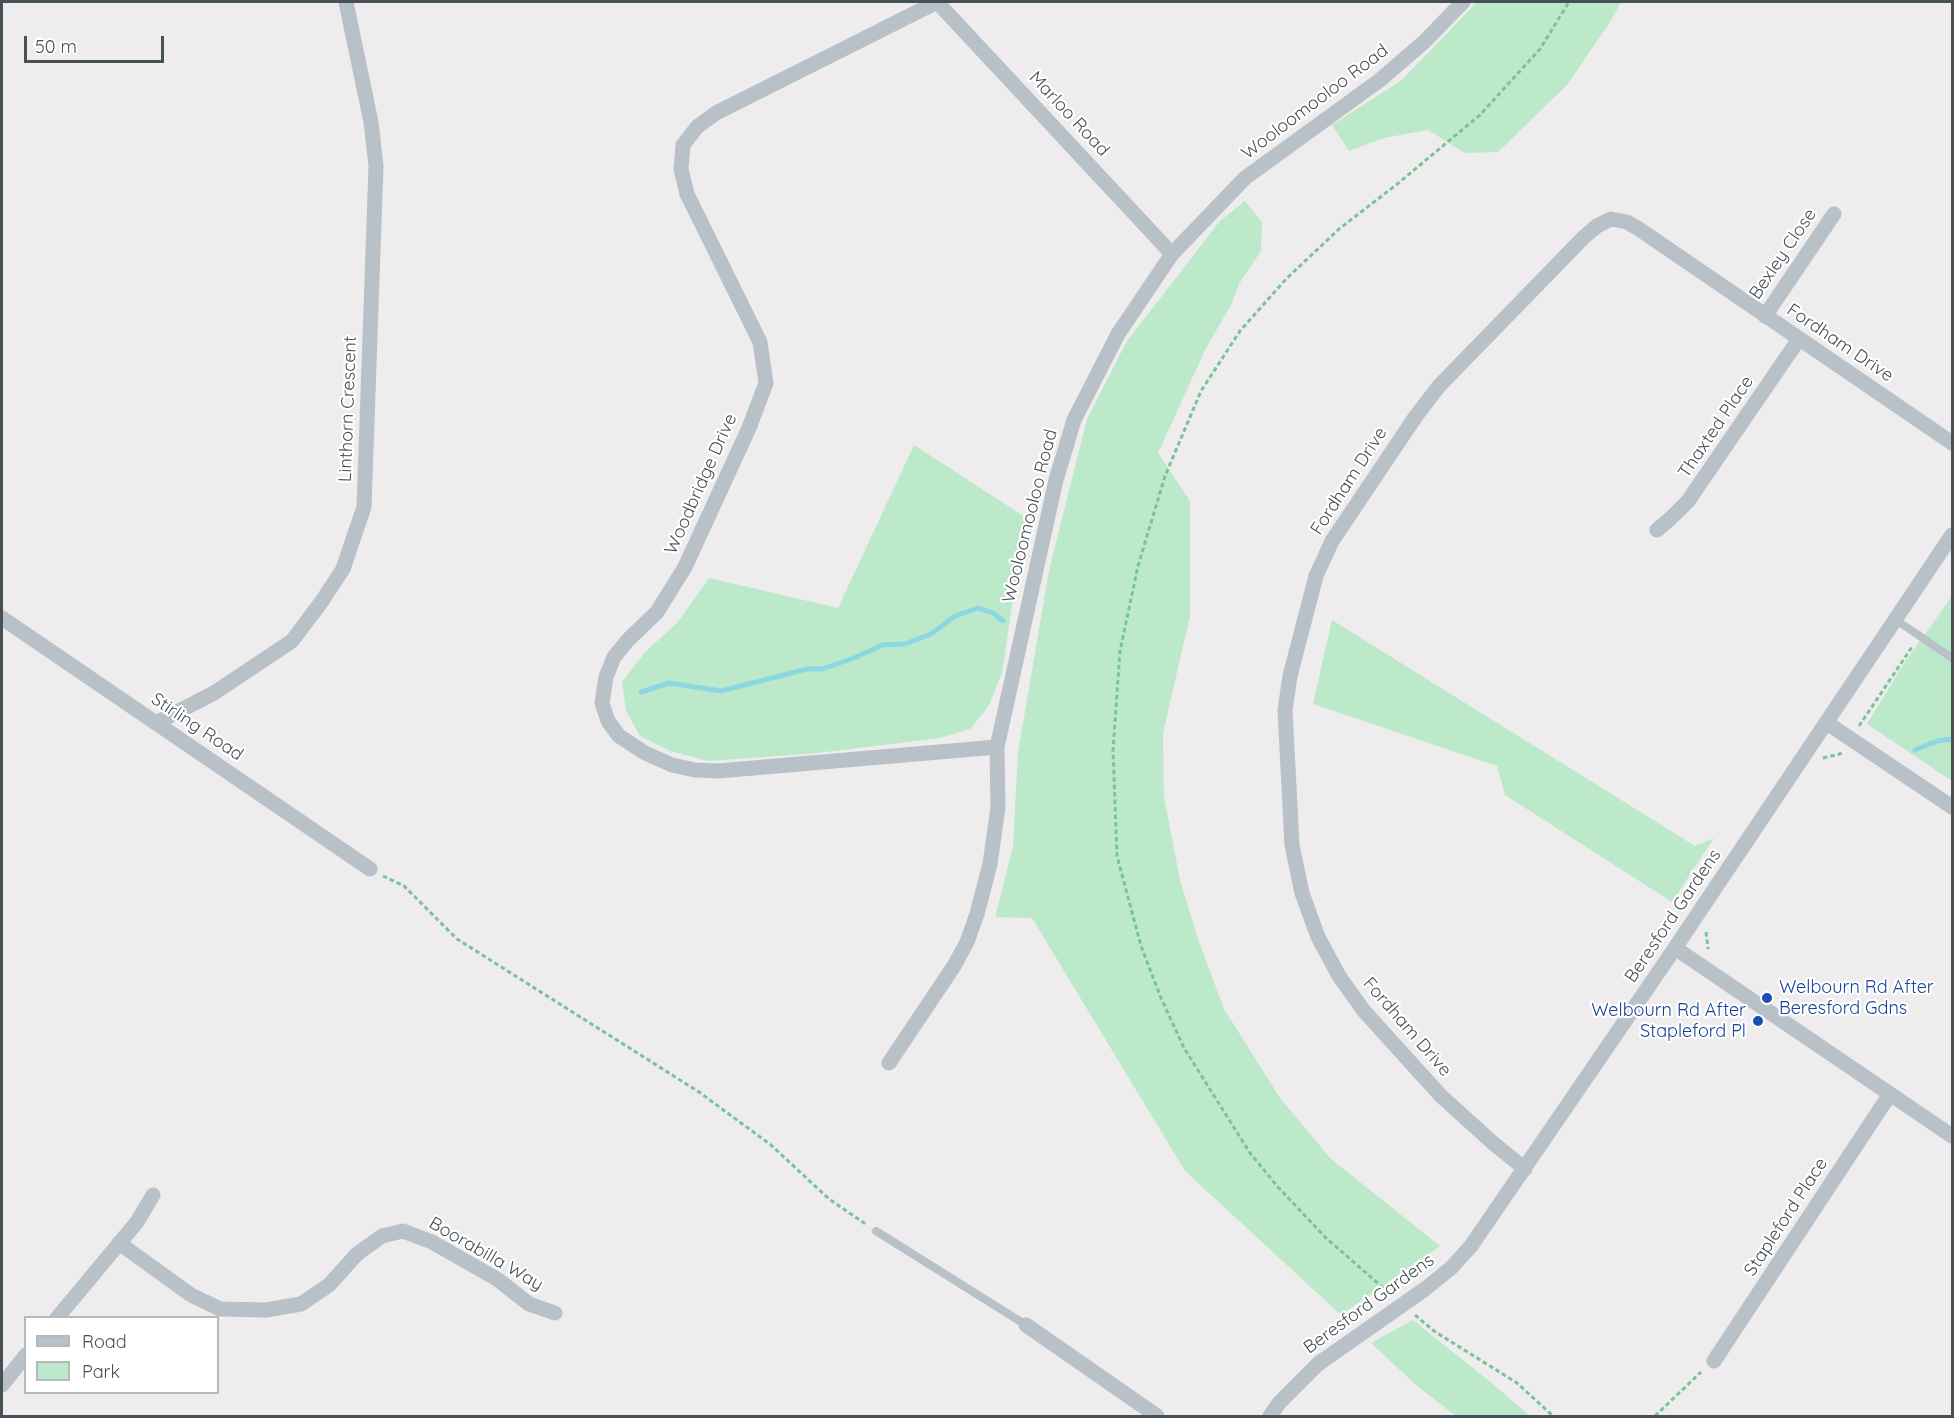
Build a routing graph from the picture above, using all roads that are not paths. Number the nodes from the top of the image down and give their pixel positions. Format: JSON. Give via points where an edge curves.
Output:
{"nodes":[{"id":1,"x":346,"y":2,"type":"edge"},
{"id":2,"x":937,"y":2,"type":"edge"},
{"id":3,"x":1463,"y":2,"type":"edge"},
{"id":4,"x":1834,"y":214,"type":"dead end"},
{"id":5,"x":1172,"y":254,"type":"junction"},
{"id":6,"x":1765,"y":316,"type":"junction"},
{"id":7,"x":1799,"y":339,"type":"junction"},
{"id":8,"x":1953,"y":443,"type":"edge"},
{"id":9,"x":1657,"y":530,"type":"dead end"},
{"id":10,"x":1953,"y":535,"type":"edge"},
{"id":11,"x":2,"y":618,"type":"edge"},
{"id":12,"x":1896,"y":620,"type":"junction"},
{"id":13,"x":1953,"y":658,"type":"edge"},
{"id":14,"x":156,"y":723,"type":"junction"},
{"id":15,"x":1827,"y":723,"type":"junction"},
{"id":16,"x":997,"y":747,"type":"junction"},
{"id":17,"x":1953,"y":807,"type":"edge"},
{"id":18,"x":370,"y":869,"type":"road end"},
{"id":19,"x":1675,"y":948,"type":"junction"},
{"id":20,"x":890,"y":1063,"type":"dead end"},
{"id":21,"x":1890,"y":1094,"type":"junction"},
{"id":22,"x":1953,"y":1136,"type":"edge"},
{"id":23,"x":1525,"y":1169,"type":"junction"},
{"id":24,"x":153,"y":1195,"type":"dead end"},
{"id":25,"x":876,"y":1231,"type":"road end"},
{"id":26,"x":118,"y":1243,"type":"junction"},
{"id":27,"x":555,"y":1313,"type":"dead end"},
{"id":28,"x":58,"y":1316,"type":"edge"},
{"id":29,"x":1026,"y":1325,"type":"joint"},
{"id":30,"x":24,"y":1357,"type":"edge"},
{"id":31,"x":1714,"y":1361,"type":"road end"},
{"id":32,"x":2,"y":1384,"type":"edge"},
{"id":33,"x":1157,"y":1416,"type":"edge"},
{"id":34,"x":1270,"y":1416,"type":"edge"}],
"edges":[{"from":1,"to":14,"type":"street","name":"Linthorn Crescent","via":[[376,166],[364,507],[343,569],[292,641],[214,693]]},
{"from":2,"to":5,"type":"street","name":"Marloo Road"},
{"from":2,"to":16,"type":"street","name":"Woodbridge Drive","via":[[716,113],[697,127],[683,145],[681,169],[687,194],[760,342],[766,383],[685,567],[657,612],[614,657],[602,703],[619,736],[645,753],[695,770]]},
{"from":3,"to":5,"type":"street","name":"Wooloomooloo Road","via":[[1380,80],[1245,178]]},
{"from":4,"to":6,"type":"street","name":"Bexley Close"},
{"from":5,"to":16,"type":"street","name":"Wooloomooloo Road","via":[[1118,334],[1074,420],[1056,480]]},
{"from":6,"to":7,"type":"street","name":"Fordham Drive"},
{"from":6,"to":23,"type":"street","name":"Fordham Drive","via":[[1627,222],[1611,219],[1597,226],[1439,386],[1349,514],[1316,576],[1285,710],[1293,845],[1302,893],[1339,976],[1364,1011],[1442,1096]]},
{"from":7,"to":8,"type":"street","name":"Fordham Drive"},
{"from":7,"to":9,"type":"street","name":"Thaxted Place","via":[[1688,501]]},
{"from":10,"to":12,"type":"street","name":"Beresford Gardens"},
{"from":11,"to":14,"type":"street","name":"Stirling Road"},
{"from":12,"to":13,"type":"lane"},
{"from":12,"to":15,"type":"street","name":"Beresford Gardens"},
{"from":14,"to":18,"type":"street","name":"Stirling Road"},
{"from":15,"to":17,"type":"street"},
{"from":15,"to":19,"type":"street","name":"Beresford Gardens"},
{"from":16,"to":20,"type":"street","name":"Wooloomooloo Road","via":[[998,807],[990,864],[977,914],[954,966]]},
{"from":19,"to":21,"type":"street"},
{"from":19,"to":23,"type":"street","name":"Beresford Gardens"},
{"from":21,"to":22,"type":"street"},
{"from":21,"to":31,"type":"street","name":"Stapleford Place"},
{"from":23,"to":34,"type":"street","name":"Beresford Gardens","via":[[1451,1268],[1318,1364]]},
{"from":24,"to":26,"type":"street"},
{"from":25,"to":29,"type":"lane"},
{"from":26,"to":27,"type":"street","name":"Boorabilla Way","via":[[191,1295],[220,1309],[266,1310],[301,1304],[329,1285],[357,1254],[382,1236],[403,1232],[432,1242],[497,1279],[529,1304]]},
{"from":26,"to":28,"type":"street"},
{"from":29,"to":33,"type":"street"},
{"from":30,"to":32,"type":"street"}]}
